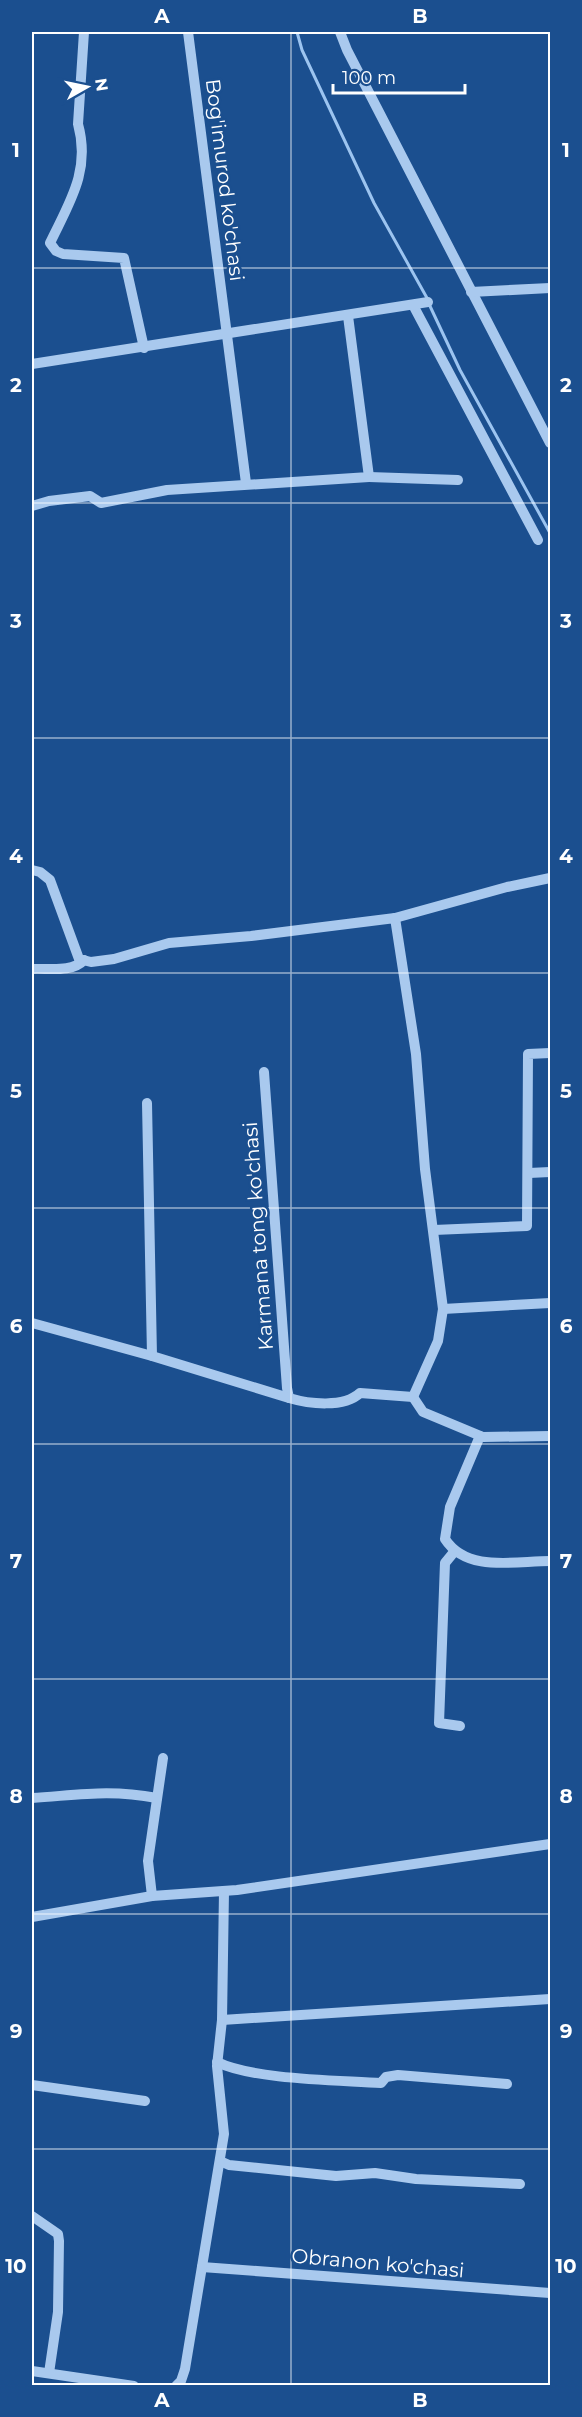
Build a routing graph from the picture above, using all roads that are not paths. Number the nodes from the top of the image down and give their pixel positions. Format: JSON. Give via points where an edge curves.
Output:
{"nodes":[{"id":1,"x":84,"y":32,"type":"edge"},
{"id":2,"x":188,"y":32,"type":"edge"},
{"id":3,"x":340,"y":32,"type":"edge"},
{"id":4,"x":550,"y":288,"type":"edge"},
{"id":5,"x":471,"y":292,"type":"junction"},
{"id":6,"x":428,"y":302,"type":"dead end"},
{"id":7,"x":413,"y":305,"type":"junction"},
{"id":8,"x":348,"y":316,"type":"junction"},
{"id":9,"x":226,"y":333,"type":"junction"},
{"id":10,"x":144,"y":348,"type":"junction"},
{"id":11,"x":32,"y":364,"type":"edge"},
{"id":12,"x":550,"y":443,"type":"edge"},
{"id":13,"x":369,"y":477,"type":"junction"},
{"id":14,"x":458,"y":480,"type":"dead end"},
{"id":15,"x":246,"y":483,"type":"junction"},
{"id":16,"x":32,"y":506,"type":"edge"},
{"id":17,"x":538,"y":540,"type":"dead end"},
{"id":18,"x":32,"y":870,"type":"edge"},
{"id":19,"x":550,"y":878,"type":"edge"},
{"id":20,"x":395,"y":918,"type":"junction"},
{"id":21,"x":84,"y":960,"type":"junction"},
{"id":22,"x":32,"y":969,"type":"edge"},
{"id":23,"x":550,"y":1053,"type":"edge"},
{"id":24,"x":264,"y":1072,"type":"dead end"},
{"id":25,"x":147,"y":1103,"type":"dead end"},
{"id":26,"x":550,"y":1172,"type":"edge"},
{"id":27,"x":529,"y":1173,"type":"junction"},
{"id":28,"x":434,"y":1230,"type":"junction"},
{"id":29,"x":550,"y":1303,"type":"edge"},
{"id":30,"x":443,"y":1309,"type":"junction"},
{"id":31,"x":32,"y":1323,"type":"edge"},
{"id":32,"x":152,"y":1356,"type":"junction"},
{"id":33,"x":412,"y":1397,"type":"junction"},
{"id":34,"x":290,"y":1398,"type":"junction"},
{"id":35,"x":480,"y":1436,"type":"junction"},
{"id":36,"x":550,"y":1436,"type":"edge"},
{"id":37,"x":454,"y":1552,"type":"junction"},
{"id":38,"x":550,"y":1561,"type":"edge"},
{"id":39,"x":460,"y":1726,"type":"dead end"},
{"id":40,"x":163,"y":1758,"type":"dead end"},
{"id":41,"x":32,"y":1798,"type":"edge"},
{"id":42,"x":157,"y":1798,"type":"junction"},
{"id":43,"x":550,"y":1844,"type":"edge"},
{"id":44,"x":224,"y":1891,"type":"junction"},
{"id":45,"x":152,"y":1896,"type":"junction"},
{"id":46,"x":32,"y":1917,"type":"edge"},
{"id":47,"x":550,"y":1999,"type":"edge"},
{"id":48,"x":222,"y":2020,"type":"junction"},
{"id":49,"x":217,"y":2062,"type":"junction"},
{"id":50,"x":507,"y":2084,"type":"dead end"},
{"id":51,"x":32,"y":2085,"type":"edge"},
{"id":52,"x":145,"y":2101,"type":"dead end"},
{"id":53,"x":220,"y":2161,"type":"junction"},
{"id":54,"x":520,"y":2184,"type":"dead end"},
{"id":55,"x":32,"y":2216,"type":"edge"},
{"id":56,"x":202,"y":2267,"type":"junction"},
{"id":57,"x":550,"y":2293,"type":"edge"},
{"id":58,"x":32,"y":2371,"type":"edge"},
{"id":59,"x":50,"y":2373,"type":"junction"},
{"id":60,"x":134,"y":2385,"type":"edge"},
{"id":61,"x":176,"y":2385,"type":"edge"}],
"edges":[{"from":1,"to":10,"type":"street","via":[[78,124],[81,178],[50,243],[63,254],[124,258]]},
{"from":2,"to":9,"type":"street","name":"Bog'imurod ko'chasi"},
{"from":3,"to":5,"type":"street"},
{"from":4,"to":5,"type":"street"},
{"from":5,"to":12,"type":"street"},
{"from":6,"to":7,"type":"street"},
{"from":7,"to":8,"type":"street"},
{"from":7,"to":17,"type":"street"},
{"from":8,"to":9,"type":"street"},
{"from":8,"to":13,"type":"street"},
{"from":9,"to":10,"type":"street"},
{"from":9,"to":15,"type":"street","name":"Bog'imurod ko'chasi"},
{"from":10,"to":11,"type":"street"},
{"from":13,"to":14,"type":"street"},
{"from":13,"to":15,"type":"street"},
{"from":15,"to":16,"type":"street","via":[[167,490],[101,502],[90,496],[74,497]]},
{"from":18,"to":21,"type":"street","via":[[50,880],[79,959]]},
{"from":19,"to":20,"type":"street"},
{"from":20,"to":21,"type":"street","via":[[169,943],[114,959]]},
{"from":20,"to":28,"type":"street","via":[[415,1043]]},
{"from":21,"to":22,"type":"street","via":[[78,966]]},
{"from":23,"to":27,"type":"street","via":[[528,1054]]},
{"from":24,"to":34,"type":"street","name":"Karmana tong ko'chasi"},
{"from":25,"to":32,"type":"street"},
{"from":26,"to":27,"type":"street"},
{"from":27,"to":28,"type":"street","via":[[527,1226]]},
{"from":28,"to":30,"type":"street"},
{"from":29,"to":30,"type":"street"},
{"from":30,"to":33,"type":"street","via":[[438,1341]]},
{"from":31,"to":32,"type":"street"},
{"from":32,"to":34,"type":"street"},
{"from":33,"to":34,"type":"street","via":[[360,1393],[339,1402],[302,1402]]},
{"from":33,"to":35,"type":"street","via":[[423,1412]]},
{"from":35,"to":36,"type":"street"},
{"from":35,"to":37,"type":"street","via":[[450,1507],[445,1539]]},
{"from":37,"to":38,"type":"street","via":[[473,1562]]},
{"from":37,"to":39,"type":"street","via":[[446,1563],[439,1724]]},
{"from":40,"to":42,"type":"street"},
{"from":41,"to":42,"type":"street","via":[[100,1791]]},
{"from":42,"to":45,"type":"street","via":[[148,1861]]},
{"from":43,"to":44,"type":"street"},
{"from":44,"to":45,"type":"street"},
{"from":44,"to":48,"type":"street"},
{"from":45,"to":46,"type":"street"},
{"from":47,"to":48,"type":"street"},
{"from":48,"to":49,"type":"street"},
{"from":49,"to":50,"type":"street","via":[[233,2070],[324,2080],[381,2083],[386,2077],[398,2075]]},
{"from":49,"to":53,"type":"street","via":[[224,2134]]},
{"from":51,"to":52,"type":"street"},
{"from":53,"to":54,"type":"street","via":[[336,2176],[375,2173]]},
{"from":53,"to":56,"type":"street"},
{"from":55,"to":59,"type":"street","via":[[58,2234],[59,2241],[58,2312]]},
{"from":56,"to":57,"type":"street","name":"Obranon ko'chasi"},
{"from":56,"to":61,"type":"street","via":[[185,2369]]},
{"from":58,"to":59,"type":"street"},
{"from":59,"to":60,"type":"street"}]}
